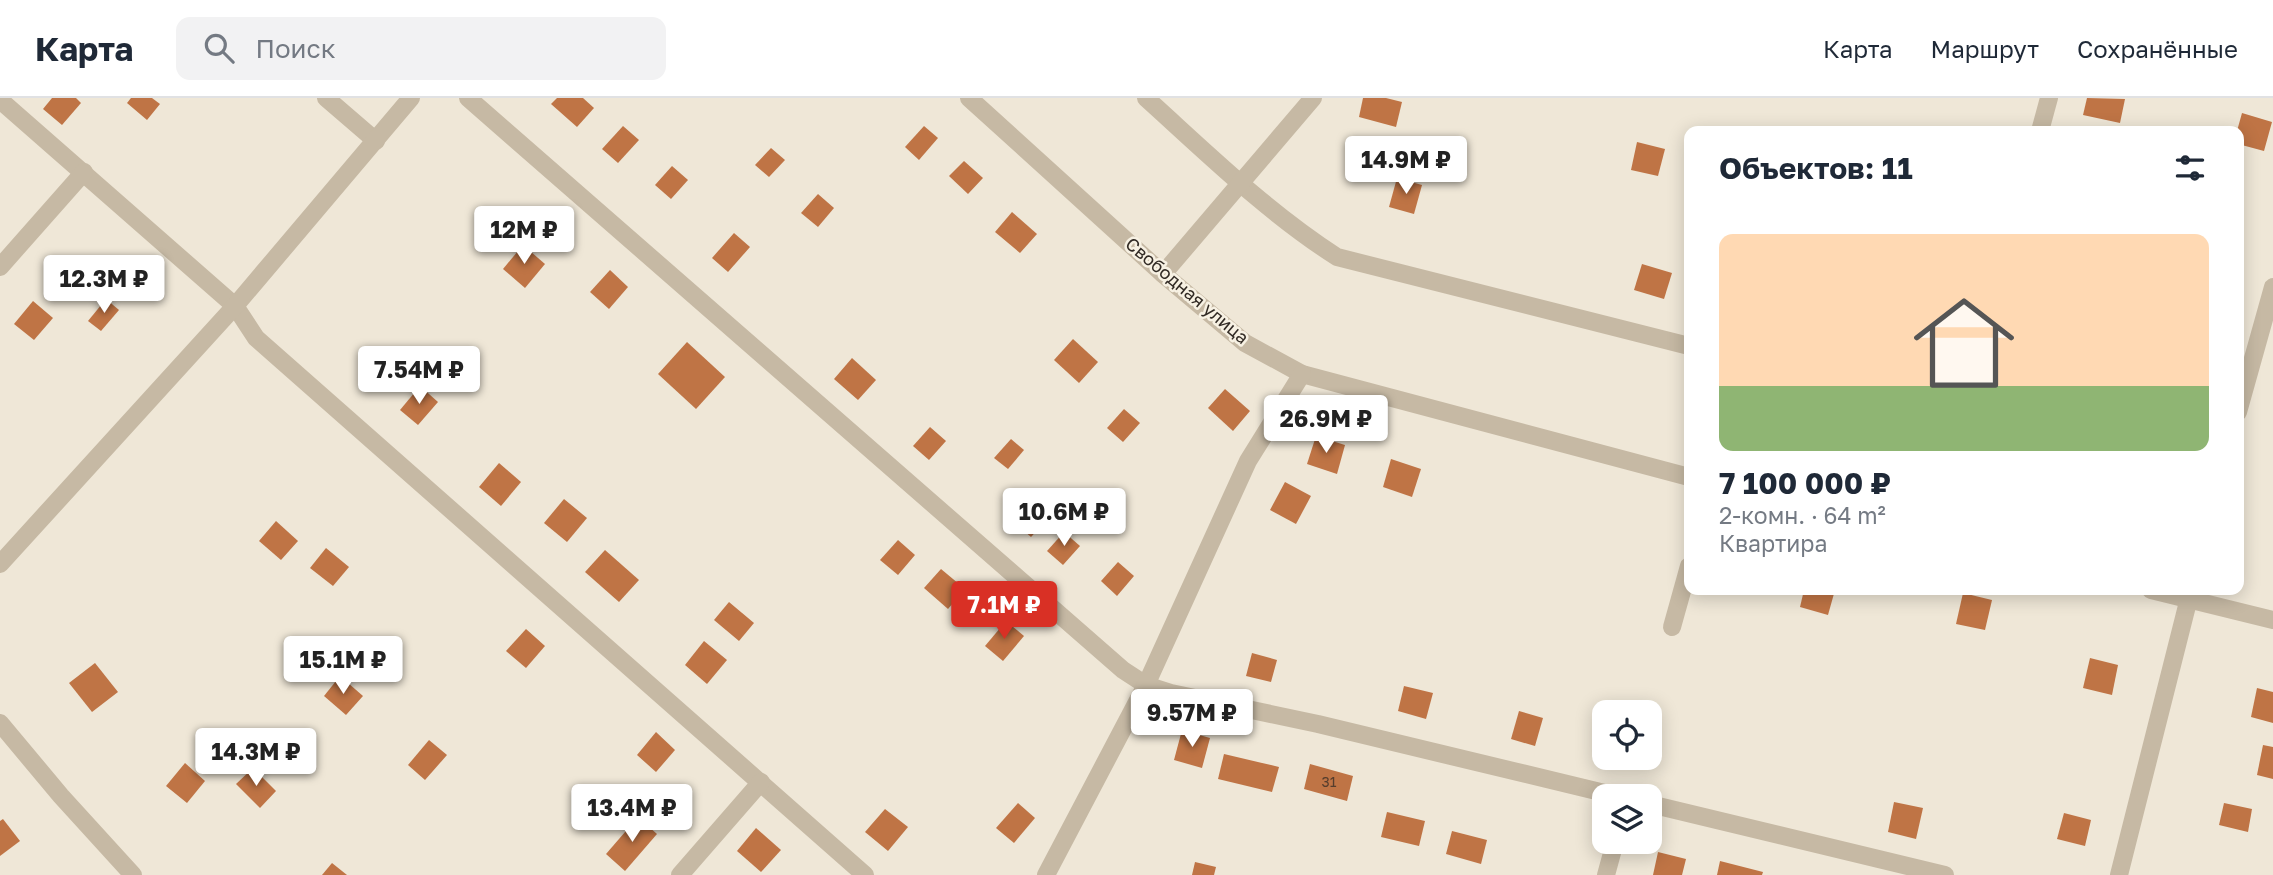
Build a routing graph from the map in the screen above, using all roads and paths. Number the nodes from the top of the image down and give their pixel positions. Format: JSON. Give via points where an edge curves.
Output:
{"nodes":[{"id":1,"x":326,"y":98,"type":"edge"},
{"id":2,"x":411,"y":98,"type":"edge"},
{"id":3,"x":468,"y":98,"type":"edge"},
{"id":4,"x":970,"y":98,"type":"edge"},
{"id":5,"x":1146,"y":98,"type":"edge"},
{"id":6,"x":1313,"y":98,"type":"edge"},
{"id":7,"x":2049,"y":98,"type":"edge"},
{"id":8,"x":0,"y":100,"type":"edge"},
{"id":9,"x":2041,"y":126,"type":"edge"},
{"id":10,"x":376,"y":141,"type":"junction"},
{"id":11,"x":84,"y":172,"type":"junction"},
{"id":12,"x":1240,"y":183,"type":"junction"},
{"id":13,"x":0,"y":267,"type":"edge"},
{"id":14,"x":1163,"y":274,"type":"junction"},
{"id":15,"x":2273,"y":287,"type":"edge"},
{"id":16,"x":234,"y":306,"type":"junction"},
{"id":17,"x":1684,"y":345,"type":"edge"},
{"id":18,"x":1302,"y":374,"type":"junction"},
{"id":19,"x":2244,"y":391,"type":"edge"},
{"id":20,"x":1684,"y":476,"type":"edge"},
{"id":21,"x":0,"y":564,"type":"edge"},
{"id":22,"x":1684,"y":584,"type":"edge"},
{"id":23,"x":2189,"y":595,"type":"edge"},
{"id":24,"x":2192,"y":595,"type":"edge"},
{"id":25,"x":2273,"y":620,"type":"edge"},
{"id":26,"x":1672,"y":627,"type":"dead end"},
{"id":27,"x":1146,"y":685,"type":"junction"},
{"id":28,"x":0,"y":723,"type":"edge"},
{"id":29,"x":761,"y":782,"type":"junction"},
{"id":30,"x":1592,"y":790,"type":"edge"},
{"id":31,"x":1662,"y":807,"type":"edge"},
{"id":32,"x":1612,"y":854,"type":"edge"},
{"id":33,"x":133,"y":875,"type":"edge"},
{"id":34,"x":680,"y":875,"type":"edge"},
{"id":35,"x":865,"y":875,"type":"edge"},
{"id":36,"x":1046,"y":875,"type":"edge"},
{"id":37,"x":1606,"y":875,"type":"edge"},
{"id":38,"x":1945,"y":875,"type":"edge"},
{"id":39,"x":2119,"y":875,"type":"edge"}],
"edges":[{"from":1,"to":10,"type":"street"},
{"from":2,"to":10,"type":"street"},
{"from":3,"to":27,"type":"street","via":[[1123,670]]},
{"from":4,"to":14,"type":"street","name":"Свободная улица"},
{"from":5,"to":12,"type":"street"},
{"from":6,"to":12,"type":"street"},
{"from":7,"to":9,"type":"street"},
{"from":8,"to":11,"type":"street"},
{"from":10,"to":16,"type":"street"},
{"from":11,"to":13,"type":"street"},
{"from":11,"to":16,"type":"street"},
{"from":12,"to":14,"type":"street"},
{"from":12,"to":17,"type":"street","via":[[1301,234],[1337,257]]},
{"from":14,"to":18,"type":"street","name":"Свободная улица","via":[[1245,343]]},
{"from":15,"to":19,"type":"street"},
{"from":16,"to":21,"type":"street"},
{"from":16,"to":29,"type":"street","via":[[257,338]]},
{"from":18,"to":20,"type":"street","name":"Свободная улица"},
{"from":18,"to":27,"type":"street","via":[[1248,461]]},
{"from":22,"to":26,"type":"street"},
{"from":23,"to":39,"type":"street"},
{"from":24,"to":25,"type":"street"},
{"from":27,"to":30,"type":"street"},
{"from":27,"to":36,"type":"street"},
{"from":28,"to":33,"type":"street"},
{"from":29,"to":34,"type":"street"},
{"from":29,"to":35,"type":"street"},
{"from":31,"to":38,"type":"street"},
{"from":32,"to":37,"type":"street"}]}
